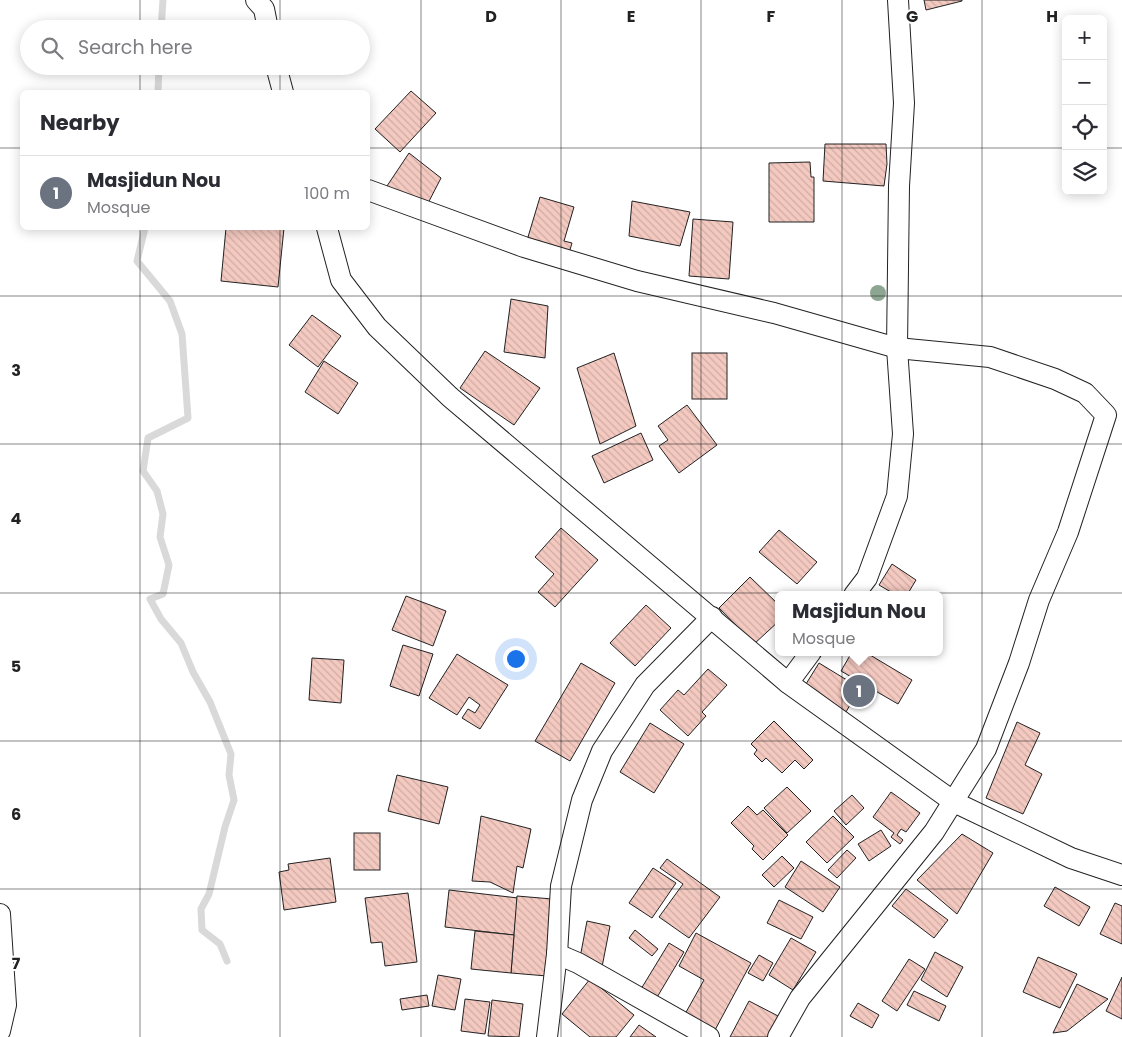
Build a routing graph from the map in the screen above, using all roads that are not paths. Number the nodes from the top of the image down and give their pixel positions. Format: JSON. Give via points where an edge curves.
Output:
{"nodes":[{"id":1,"x":256,"y":0,"type":"edge"},
{"id":2,"x":898,"y":0,"type":"edge"},
{"id":3,"x":266,"y":20,"type":"edge"},
{"id":4,"x":278,"y":75,"type":"edge"},
{"id":5,"x":282,"y":90,"type":"edge"},
{"id":6,"x":370,"y":191,"type":"edge"},
{"id":7,"x":328,"y":230,"type":"edge"},
{"id":8,"x":897,"y":348,"type":"junction"},
{"id":9,"x":857,"y":591,"type":"edge"},
{"id":10,"x":712,"y":617,"type":"junction"},
{"id":11,"x":808,"y":656,"type":"edge"},
{"id":12,"x":788,"y":683,"type":"junction"},
{"id":13,"x":954,"y":802,"type":"junction"},
{"id":14,"x":1122,"y":875,"type":"edge"},
{"id":15,"x":0,"y":914,"type":"edge"},
{"id":16,"x":557,"y":954,"type":"junction"},
{"id":17,"x":0,"y":1031,"type":"edge"},
{"id":18,"x":548,"y":1037,"type":"edge"},
{"id":19,"x":709,"y":1037,"type":"edge"},
{"id":20,"x":778,"y":1037,"type":"edge"}],
"edges":[{"from":1,"to":3,"type":"street","via":[[264,9]]},
{"from":2,"to":8,"type":"street","via":[[904,103],[899,186]]},
{"from":4,"to":5,"type":"street"},
{"from":6,"to":8,"type":"street","via":[[543,253]]},
{"from":7,"to":10,"type":"street","via":[[341,280],[376,327],[450,397]]},
{"from":8,"to":9,"type":"street","via":[[903,434],[897,496],[866,578]]},
{"from":8,"to":13,"type":"street","via":[[990,357],[1056,379],[1085,393],[1106,415],[1068,532],[1039,600],[986,749]]},
{"from":10,"to":12,"type":"street"},
{"from":10,"to":16,"type":"street","via":[[645,685],[602,751],[582,800],[561,886]]},
{"from":11,"to":12,"type":"street"},
{"from":12,"to":13,"type":"street"},
{"from":13,"to":14,"type":"street","via":[[1071,858]]},
{"from":13,"to":20,"type":"street","via":[[934,832],[800,998]]},
{"from":15,"to":17,"type":"street","via":[[6,1005]]},
{"from":16,"to":18,"type":"street"},
{"from":16,"to":19,"type":"street"}]}
